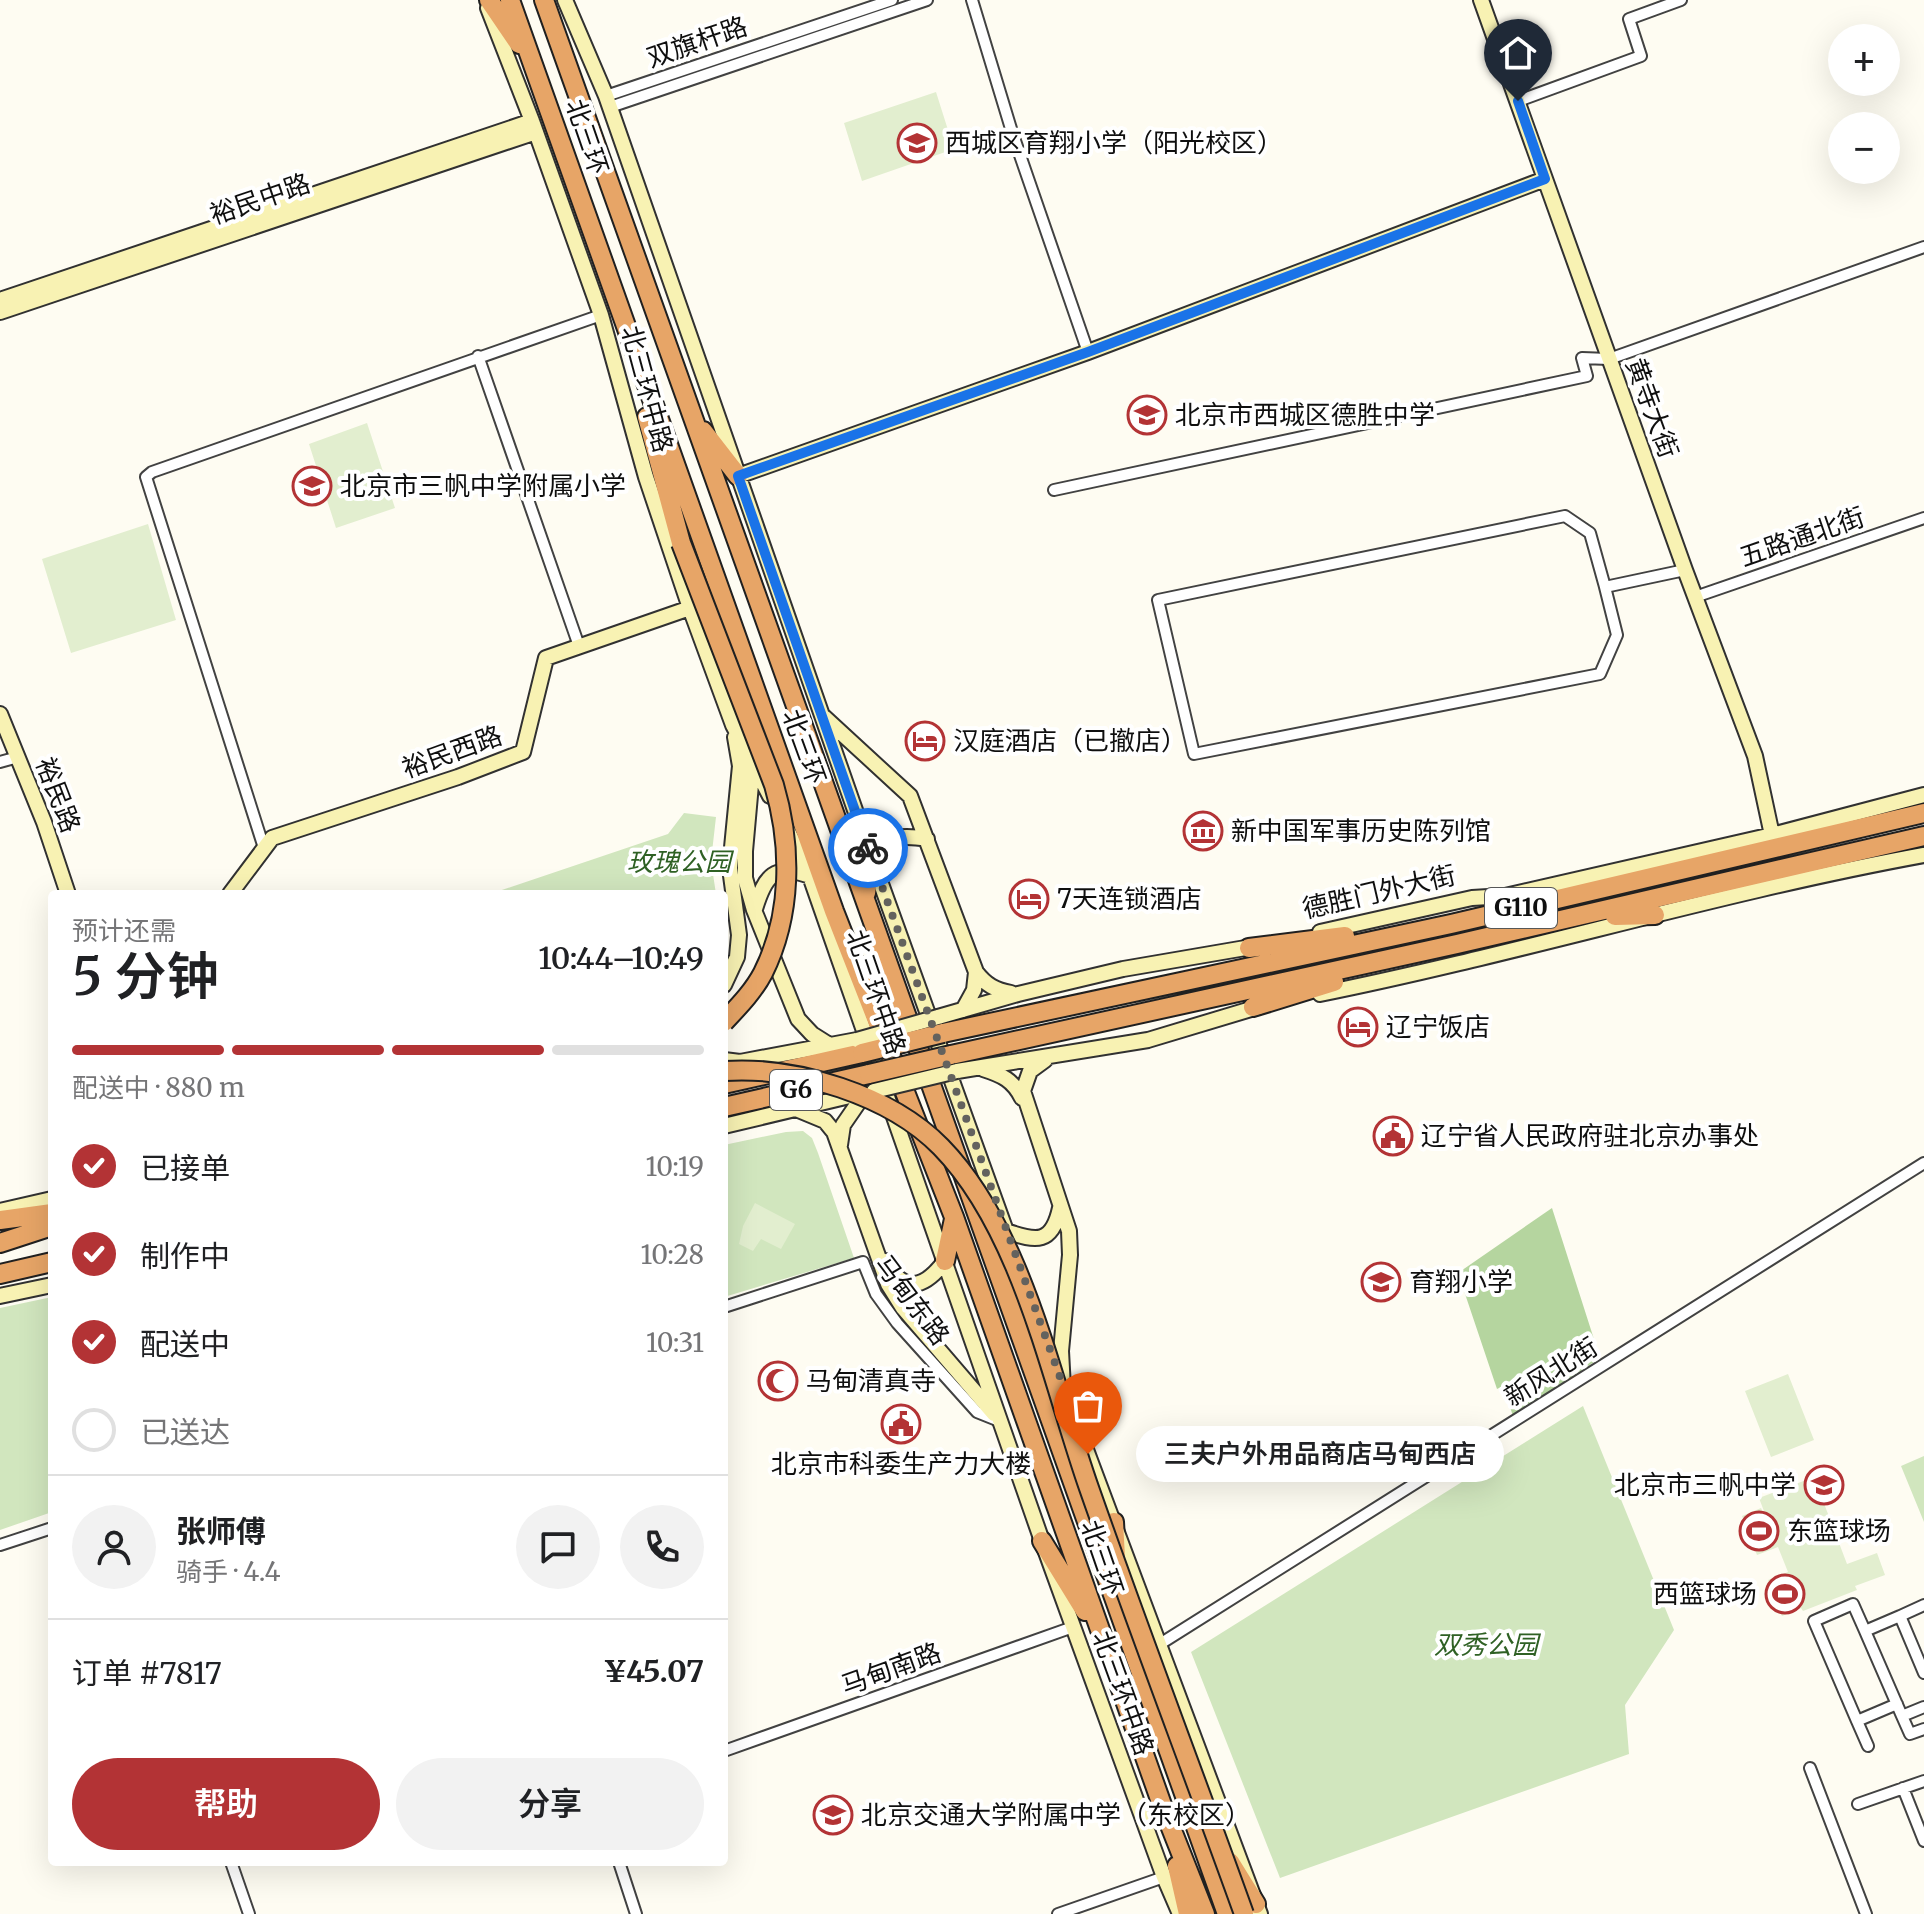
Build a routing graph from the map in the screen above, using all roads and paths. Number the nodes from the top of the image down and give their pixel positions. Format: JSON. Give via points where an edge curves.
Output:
{"nodes":[{"id":1,"x":487,"y":0,"type":"edge"},
{"id":2,"x":510,"y":0,"type":"edge"},
{"id":3,"x":547,"y":0,"type":"edge"},
{"id":4,"x":565,"y":0,"type":"edge"},
{"id":5,"x":892,"y":0,"type":"edge"},
{"id":6,"x":927,"y":0,"type":"edge"},
{"id":7,"x":972,"y":0,"type":"edge"},
{"id":8,"x":1481,"y":0,"type":"edge"},
{"id":9,"x":1681,"y":0,"type":"edge"},
{"id":10,"x":536,"y":71,"type":"junction"},
{"id":11,"x":1518,"y":101,"type":"junction"},
{"id":12,"x":608,"y":102,"type":"junction"},
{"id":13,"x":534,"y":127,"type":"junction"},
{"id":14,"x":1545,"y":179,"type":"junction"},
{"id":15,"x":1924,"y":247,"type":"edge"},
{"id":16,"x":0,"y":300,"type":"edge"},
{"id":17,"x":0,"y":312,"type":"edge"},
{"id":18,"x":621,"y":313,"type":"junction"},
{"id":19,"x":601,"y":315,"type":"junction"},
{"id":20,"x":1088,"y":352,"type":"junction"},
{"id":21,"x":478,"y":356,"type":"junction"},
{"id":22,"x":1609,"y":359,"type":"junction"},
{"id":23,"x":692,"y":418,"type":"junction"},
{"id":24,"x":738,"y":476,"type":"junction"},
{"id":25,"x":1054,"y":490,"type":"dead end"},
{"id":26,"x":1924,"y":518,"type":"edge"},
{"id":27,"x":1685,"y":570,"type":"junction"},
{"id":28,"x":1605,"y":587,"type":"junction"},
{"id":29,"x":1695,"y":597,"type":"junction"},
{"id":30,"x":690,"y":608,"type":"junction"},
{"id":31,"x":579,"y":646,"type":"junction"},
{"id":32,"x":0,"y":714,"type":"edge"},
{"id":33,"x":821,"y":714,"type":"junction"},
{"id":34,"x":733,"y":725,"type":"junction"},
{"id":35,"x":18,"y":757,"type":"junction"},
{"id":36,"x":0,"y":762,"type":"edge"},
{"id":37,"x":753,"y":762,"type":"junction"},
{"id":38,"x":1924,"y":795,"type":"edge"},
{"id":39,"x":1924,"y":813,"type":"edge"},
{"id":40,"x":1772,"y":835,"type":"junction"},
{"id":41,"x":1924,"y":836,"type":"edge"},
{"id":42,"x":927,"y":839,"type":"junction"},
{"id":43,"x":264,"y":848,"type":"junction"},
{"id":44,"x":1924,"y":855,"type":"edge"},
{"id":45,"x":871,"y":856,"type":"junction"},
{"id":46,"x":810,"y":876,"type":"junction"},
{"id":47,"x":67,"y":890,"type":"edge"},
{"id":48,"x":233,"y":890,"type":"edge"},
{"id":49,"x":865,"y":899,"type":"junction"},
{"id":50,"x":754,"y":910,"type":"junction"},
{"id":51,"x":834,"y":911,"type":"junction"},
{"id":52,"x":1655,"y":915,"type":"junction"},
{"id":53,"x":1576,"y":916,"type":"junction"},
{"id":54,"x":1451,"y":924,"type":"junction"},
{"id":55,"x":1457,"y":944,"type":"junction"},
{"id":56,"x":1249,"y":948,"type":"junction"},
{"id":57,"x":976,"y":972,"type":"junction"},
{"id":58,"x":728,"y":976,"type":"edge"},
{"id":59,"x":1018,"y":994,"type":"junction"},
{"id":60,"x":1253,"y":1007,"type":"junction"},
{"id":61,"x":963,"y":1010,"type":"junction"},
{"id":62,"x":728,"y":1018,"type":"edge"},
{"id":63,"x":798,"y":1019,"type":"junction"},
{"id":64,"x":941,"y":1025,"type":"junction"},
{"id":65,"x":849,"y":1045,"type":"junction"},
{"id":66,"x":790,"y":1053,"type":"junction"},
{"id":67,"x":1053,"y":1056,"type":"junction"},
{"id":68,"x":728,"y":1060,"type":"edge"},
{"id":69,"x":954,"y":1063,"type":"junction"},
{"id":70,"x":979,"y":1068,"type":"junction"},
{"id":71,"x":728,"y":1071,"type":"edge"},
{"id":72,"x":728,"y":1082,"type":"edge"},
{"id":73,"x":870,"y":1086,"type":"junction"},
{"id":74,"x":1025,"y":1104,"type":"junction"},
{"id":75,"x":728,"y":1106,"type":"edge"},
{"id":76,"x":796,"y":1109,"type":"junction"},
{"id":77,"x":728,"y":1125,"type":"edge"},
{"id":78,"x":840,"y":1146,"type":"junction"},
{"id":79,"x":1924,"y":1163,"type":"edge"},
{"id":80,"x":48,"y":1200,"type":"edge"},
{"id":81,"x":974,"y":1203,"type":"junction"},
{"id":82,"x":1060,"y":1208,"type":"junction"},
{"id":83,"x":0,"y":1211,"type":"edge"},
{"id":84,"x":48,"y":1214,"type":"edge"},
{"id":85,"x":954,"y":1217,"type":"junction"},
{"id":86,"x":0,"y":1220,"type":"edge"},
{"id":87,"x":48,"y":1227,"type":"edge"},
{"id":88,"x":1006,"y":1231,"type":"junction"},
{"id":89,"x":48,"y":1240,"type":"edge"},
{"id":90,"x":874,"y":1242,"type":"junction"},
{"id":91,"x":0,"y":1243,"type":"edge"},
{"id":92,"x":0,"y":1251,"type":"edge"},
{"id":93,"x":945,"y":1261,"type":"junction"},
{"id":94,"x":48,"y":1263,"type":"edge"},
{"id":95,"x":0,"y":1274,"type":"edge"},
{"id":96,"x":48,"y":1286,"type":"edge"},
{"id":97,"x":0,"y":1296,"type":"edge"},
{"id":98,"x":728,"y":1306,"type":"edge"},
{"id":99,"x":1063,"y":1388,"type":"junction"},
{"id":100,"x":1001,"y":1422,"type":"junction"},
{"id":101,"x":1114,"y":1522,"type":"junction"},
{"id":102,"x":48,"y":1529,"type":"edge"},
{"id":103,"x":1042,"y":1541,"type":"junction"},
{"id":104,"x":0,"y":1545,"type":"edge"},
{"id":105,"x":1924,"y":1605,"type":"edge"},
{"id":106,"x":1119,"y":1612,"type":"junction"},
{"id":107,"x":1900,"y":1616,"type":"junction"},
{"id":108,"x":1073,"y":1627,"type":"junction"},
{"id":109,"x":1865,"y":1631,"type":"junction"},
{"id":110,"x":1104,"y":1642,"type":"junction"},
{"id":111,"x":1160,"y":1644,"type":"junction"},
{"id":112,"x":1924,"y":1673,"type":"edge"},
{"id":113,"x":1897,"y":1704,"type":"junction"},
{"id":114,"x":1924,"y":1707,"type":"edge"},
{"id":115,"x":1902,"y":1716,"type":"junction"},
{"id":116,"x":1857,"y":1721,"type":"junction"},
{"id":117,"x":1924,"y":1729,"type":"edge"},
{"id":118,"x":1868,"y":1746,"type":"dead end"},
{"id":119,"x":728,"y":1750,"type":"edge"},
{"id":120,"x":1810,"y":1768,"type":"dead end"},
{"id":121,"x":1924,"y":1781,"type":"edge"},
{"id":122,"x":1179,"y":1782,"type":"junction"},
{"id":123,"x":1903,"y":1788,"type":"junction"},
{"id":124,"x":1858,"y":1804,"type":"dead end"},
{"id":125,"x":1162,"y":1805,"type":"junction"},
{"id":126,"x":1924,"y":1841,"type":"edge"},
{"id":127,"x":232,"y":1866,"type":"edge"},
{"id":128,"x":620,"y":1866,"type":"edge"},
{"id":129,"x":1164,"y":1877,"type":"junction"},
{"id":130,"x":1253,"y":1911,"type":"edge"},
{"id":131,"x":249,"y":1914,"type":"edge"},
{"id":132,"x":636,"y":1914,"type":"edge"},
{"id":133,"x":1058,"y":1914,"type":"edge"},
{"id":134,"x":1180,"y":1914,"type":"edge"},
{"id":135,"x":1188,"y":1914,"type":"edge"},
{"id":136,"x":1205,"y":1914,"type":"edge"},
{"id":137,"x":1227,"y":1914,"type":"edge"},
{"id":138,"x":1866,"y":1914,"type":"edge"}],
"edges":[{"from":1,"to":10,"type":"highway"},
{"from":1,"to":13,"type":"street","name":"北三环中路"},
{"from":2,"to":10,"type":"highway","name":"北三环"},
{"from":3,"to":23,"type":"highway","name":"北三环"},
{"from":4,"to":12,"type":"street","name":"北三环中路"},
{"from":5,"to":12,"type":"street","name":"双旗杆路"},
{"from":6,"to":12,"type":"street"},
{"from":7,"to":20,"type":"street"},
{"from":8,"to":11,"type":"street","name":"黄寺大街"},
{"from":9,"to":11,"type":"street","via":[[1629,19],[1641,56]]},
{"from":10,"to":18,"type":"highway","name":"北三环"},
{"from":11,"to":14,"type":"street","name":"黄寺大街"},
{"from":12,"to":24,"type":"street","name":"北三环中路"},
{"from":13,"to":16,"type":"street","name":"裕民中路"},
{"from":13,"to":17,"type":"street","name":"裕民中路"},
{"from":13,"to":19,"type":"street","name":"北三环中路"},
{"from":14,"to":20,"type":"street"},
{"from":14,"to":22,"type":"street","name":"黄寺大街"},
{"from":15,"to":22,"type":"street"},
{"from":18,"to":51,"type":"highway","name":"北三环"},
{"from":18,"to":62,"type":"highway","bridge":true,"via":[[681,543],[782,811],[787,851],[783,911],[762,975]]},
{"from":19,"to":21,"type":"street"},
{"from":19,"to":30,"type":"street","name":"北三环中路","via":[[646,477]]},
{"from":20,"to":24,"type":"street"},
{"from":21,"to":31,"type":"street"},
{"from":21,"to":43,"type":"street","via":[[146,477]]},
{"from":22,"to":25,"type":"street","via":[[1582,358],[1587,376]]},
{"from":22,"to":27,"type":"street","name":"黄寺大街"},
{"from":23,"to":24,"type":"highway"},
{"from":23,"to":49,"type":"highway","name":"北三环"},
{"from":24,"to":33,"type":"street","name":"北三环中路"},
{"from":26,"to":29,"type":"street","name":"五路通北街"},
{"from":27,"to":28,"type":"street"},
{"from":27,"to":29,"type":"street","name":"黄寺大街"},
{"from":28,"to":28,"type":"street","via":[[1590,533],[1565,516],[1158,600],[1194,754],[1600,674],[1617,635]]},
{"from":29,"to":40,"type":"street","name":"黄寺大街","via":[[1755,756]]},
{"from":30,"to":31,"type":"street","name":"裕民西路"},
{"from":30,"to":34,"type":"street","name":"北三环中路"},
{"from":31,"to":43,"type":"street","name":"裕民西路","via":[[546,658],[523,752],[272,838]]},
{"from":32,"to":35,"type":"street","name":"裕民路"},
{"from":33,"to":42,"type":"street","via":[[910,796]]},
{"from":33,"to":45,"type":"street","name":"北三环中路"},
{"from":34,"to":37,"type":"street","name":"北三环中路"},
{"from":34,"to":58,"type":"street","via":[[740,766],[730,868],[739,935]]},
{"from":35,"to":36,"type":"street"},
{"from":35,"to":47,"type":"street","name":"裕民路"},
{"from":37,"to":46,"type":"street","name":"北三环中路"},
{"from":37,"to":50,"type":"street","via":[[745,878]]},
{"from":38,"to":40,"type":"street","name":"德胜门外大街"},
{"from":39,"to":54,"type":"highway","name":"德胜门外大街","number":"G110"},
{"from":40,"to":56,"type":"street","name":"德胜门外大街"},
{"from":41,"to":53,"type":"highway","number":"G110"},
{"from":42,"to":45,"type":"street","via":[[898,836],[877,846]]},
{"from":42,"to":57,"type":"street"},
{"from":43,"to":48,"type":"street","name":"裕民西路"},
{"from":44,"to":52,"type":"street"},
{"from":45,"to":49,"type":"highway"},
{"from":45,"to":88,"type":"street","name":"北三环中路"},
{"from":46,"to":50,"type":"street","via":[[795,871],[772,875],[762,885]]},
{"from":46,"to":51,"type":"highway"},
{"from":46,"to":93,"type":"street","name":"北三环中路"},
{"from":49,"to":81,"type":"highway","name":"北三环"},
{"from":50,"to":63,"type":"street"},
{"from":51,"to":85,"type":"highway","name":"北三环"},
{"from":52,"to":53,"type":"highway"},
{"from":52,"to":60,"type":"street"},
{"from":53,"to":55,"type":"highway","number":"G110"},
{"from":54,"to":56,"type":"highway"},
{"from":54,"to":64,"type":"highway","name":"德胜门外大街","number":"G110"},
{"from":55,"to":60,"type":"highway"},
{"from":55,"to":69,"type":"highway","number":"G110"},
{"from":56,"to":59,"type":"street","name":"德胜门外大街","via":[[1123,969]]},
{"from":57,"to":59,"type":"street","via":[[996,990]]},
{"from":57,"to":61,"type":"street"},
{"from":59,"to":61,"type":"street","name":"德胜门外大街"},
{"from":60,"to":67,"type":"street","via":[[1148,1040]]},
{"from":61,"to":64,"type":"street","name":"德胜门外大街"},
{"from":63,"to":65,"type":"street","via":[[812,1034]]},
{"from":63,"to":66,"type":"street"},
{"from":64,"to":65,"type":"highway","number":"G6","bridge":true},
{"from":65,"to":66,"type":"street"},
{"from":65,"to":72,"type":"highway","number":"G6"},
{"from":66,"to":68,"type":"street"},
{"from":67,"to":70,"type":"street"},
{"from":67,"to":74,"type":"street","via":[[1030,1071],[1024,1082]]},
{"from":69,"to":70,"type":"street"},
{"from":69,"to":73,"type":"highway","number":"G6","bridge":true},
{"from":70,"to":74,"type":"street","via":[[1006,1077]]},
{"from":71,"to":130,"type":"highway","bridge":true,"via":[[804,1076],[874,1103],[915,1125],[941,1147],[985,1206],[1026,1299],[1088,1485]]},
{"from":73,"to":75,"type":"highway","number":"G6"},
{"from":73,"to":76,"type":"street"},
{"from":73,"to":78,"type":"street","via":[[843,1125]]},
{"from":74,"to":82,"type":"street"},
{"from":76,"to":77,"type":"street"},
{"from":76,"to":78,"type":"street","via":[[825,1121]]},
{"from":78,"to":90,"type":"street"},
{"from":79,"to":111,"type":"street","name":"新风北街"},
{"from":80,"to":83,"type":"street"},
{"from":81,"to":88,"type":"highway"},
{"from":81,"to":106,"type":"highway","name":"北三环"},
{"from":82,"to":88,"type":"street","via":[[1048,1236],[1037,1239]]},
{"from":82,"to":99,"type":"street","via":[[1069,1231],[1070,1255]]},
{"from":84,"to":86,"type":"highway"},
{"from":85,"to":93,"type":"highway"},
{"from":85,"to":110,"type":"highway","name":"北三环"},
{"from":87,"to":91,"type":"highway"},
{"from":88,"to":99,"type":"street","name":"北三环中路"},
{"from":89,"to":92,"type":"highway"},
{"from":90,"to":93,"type":"street","via":[[904,1283],[927,1280]]},
{"from":90,"to":100,"type":"street","via":[[888,1284],[903,1308]]},
{"from":93,"to":100,"type":"street","name":"北三环中路"},
{"from":94,"to":95,"type":"highway"},
{"from":96,"to":97,"type":"street"},
{"from":98,"to":100,"type":"street","name":"马甸东路","via":[[863,1262],[876,1294],[897,1323],[977,1412]]},
{"from":99,"to":101,"type":"street","name":"北三环中路"},
{"from":100,"to":103,"type":"street","name":"北三环中路"},
{"from":101,"to":106,"type":"highway"},
{"from":101,"to":111,"type":"street","name":"北三环中路"},
{"from":102,"to":104,"type":"street"},
{"from":103,"to":108,"type":"street","name":"北三环中路"},
{"from":103,"to":110,"type":"highway"},
{"from":105,"to":107,"type":"street"},
{"from":106,"to":122,"type":"highway","name":"北三环"},
{"from":107,"to":109,"type":"street"},
{"from":107,"to":112,"type":"street"},
{"from":108,"to":119,"type":"street","name":"马甸南路"},
{"from":108,"to":129,"type":"street","name":"北三环中路"},
{"from":109,"to":113,"type":"street"},
{"from":109,"to":116,"type":"street","via":[[1853,1604],[1814,1621]]},
{"from":110,"to":125,"type":"highway","name":"北三环"},
{"from":111,"to":130,"type":"street","name":"北三环中路"},
{"from":113,"to":115,"type":"street"},
{"from":113,"to":116,"type":"street"},
{"from":114,"to":115,"type":"street"},
{"from":115,"to":117,"type":"street","via":[[1910,1734]]},
{"from":116,"to":118,"type":"street"},
{"from":120,"to":138,"type":"street"},
{"from":121,"to":123,"type":"street"},
{"from":122,"to":130,"type":"highway"},
{"from":122,"to":137,"type":"highway","name":"北三环"},
{"from":123,"to":124,"type":"street"},
{"from":123,"to":126,"type":"street"},
{"from":125,"to":135,"type":"highway"},
{"from":125,"to":136,"type":"highway","name":"北三环"},
{"from":127,"to":131,"type":"street"},
{"from":128,"to":132,"type":"street"},
{"from":129,"to":133,"type":"street"},
{"from":129,"to":134,"type":"street","name":"北三环中路"}]}
